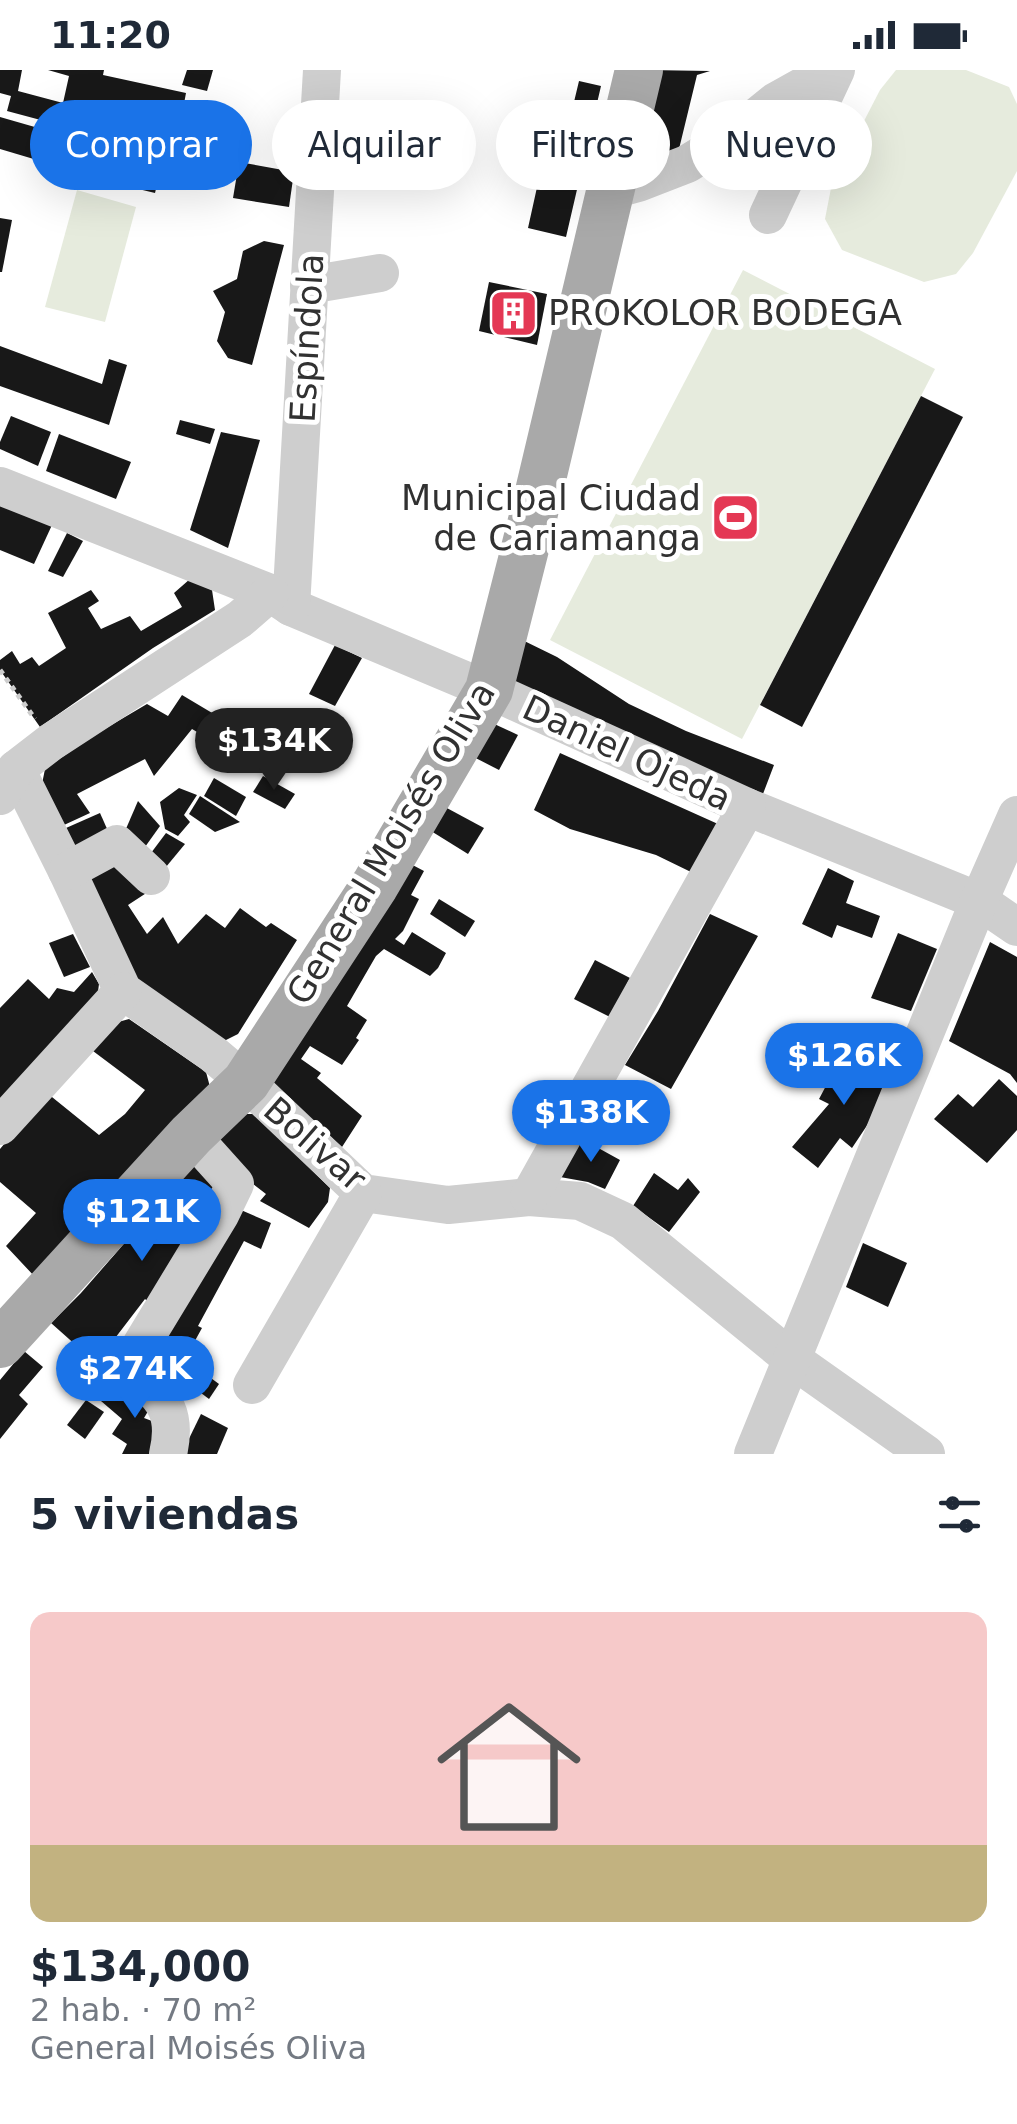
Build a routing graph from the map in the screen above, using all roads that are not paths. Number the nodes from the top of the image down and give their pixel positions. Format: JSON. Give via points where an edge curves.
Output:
{"nodes":[{"id":1,"x":322,"y":70,"type":"edge"},
{"id":2,"x":639,"y":70,"type":"edge"},
{"id":3,"x":834,"y":70,"type":"edge"},
{"id":4,"x":608,"y":191,"type":"junction"},
{"id":5,"x":768,"y":215,"type":"dead end"},
{"id":6,"x":380,"y":274,"type":"dead end"},
{"id":7,"x":309,"y":285,"type":"junction"},
{"id":8,"x":0,"y":486,"type":"edge"},
{"id":9,"x":280,"y":600,"type":"junction"},
{"id":10,"x":489,"y":690,"type":"junction"},
{"id":11,"x":5,"y":775,"type":"edge"},
{"id":12,"x":747,"y":808,"type":"junction"},
{"id":13,"x":1017,"y":815,"type":"edge"},
{"id":14,"x":67,"y":871,"type":"junction"},
{"id":15,"x":151,"y":876,"type":"dead end"},
{"id":16,"x":979,"y":901,"type":"junction"},
{"id":17,"x":1017,"y":928,"type":"edge"},
{"id":18,"x":122,"y":991,"type":"junction"},
{"id":19,"x":246,"y":1082,"type":"junction"},
{"id":20,"x":0,"y":1126,"type":"edge"},
{"id":21,"x":191,"y":1136,"type":"junction"},
{"id":22,"x":364,"y":1193,"type":"junction"},
{"id":23,"x":529,"y":1196,"type":"junction"},
{"id":24,"x":0,"y":1344,"type":"edge"},
{"id":25,"x":793,"y":1360,"type":"junction"},
{"id":26,"x":252,"y":1385,"type":"dead end"},
{"id":27,"x":168,"y":1454,"type":"edge"},
{"id":28,"x":753,"y":1454,"type":"edge"},
{"id":29,"x":926,"y":1454,"type":"edge"}],
"edges":[{"from":1,"to":7,"type":"street","name":"Espíndola"},
{"from":2,"to":4,"type":"main road","name":"General Moisés Oliva"},
{"from":3,"to":4,"type":"street","via":[[776,101],[687,164]]},
{"from":3,"to":5,"type":"street"},
{"from":4,"to":10,"type":"main road","name":"General Moisés Oliva"},
{"from":6,"to":7,"type":"street"},
{"from":7,"to":9,"type":"street","name":"Espíndola"},
{"from":8,"to":9,"type":"street","name":"Daniel Ojeda"},
{"from":9,"to":10,"type":"street","name":"Daniel Ojeda"},
{"from":9,"to":11,"type":"street","via":[[240,619]]},
{"from":10,"to":12,"type":"street","name":"Daniel Ojeda"},
{"from":10,"to":19,"type":"main road","name":"General Moisés Oliva","via":[[375,885]]},
{"from":11,"to":14,"type":"street"},
{"from":12,"to":16,"type":"street","name":"Daniel Ojeda"},
{"from":12,"to":23,"type":"street"},
{"from":13,"to":16,"type":"street"},
{"from":14,"to":15,"type":"street","via":[[117,844]]},
{"from":14,"to":18,"type":"street"},
{"from":16,"to":17,"type":"street","name":"Daniel Ojeda"},
{"from":16,"to":25,"type":"street"},
{"from":18,"to":19,"type":"street","name":"Bolivar"},
{"from":18,"to":20,"type":"street"},
{"from":19,"to":21,"type":"main road","name":"General Moisés Oliva"},
{"from":19,"to":22,"type":"street","name":"Bolivar"},
{"from":21,"to":24,"type":"main road","name":"General Moisés Oliva"},
{"from":21,"to":27,"type":"street","via":[[235,1184],[129,1365],[170,1413]]},
{"from":22,"to":23,"type":"street","name":"Bolivar","via":[[448,1205]]},
{"from":22,"to":26,"type":"street"},
{"from":23,"to":25,"type":"street","name":"Bolivar","via":[[580,1200],[623,1221]]},
{"from":25,"to":28,"type":"street"},
{"from":25,"to":29,"type":"street","name":"Bolivar"}]}
